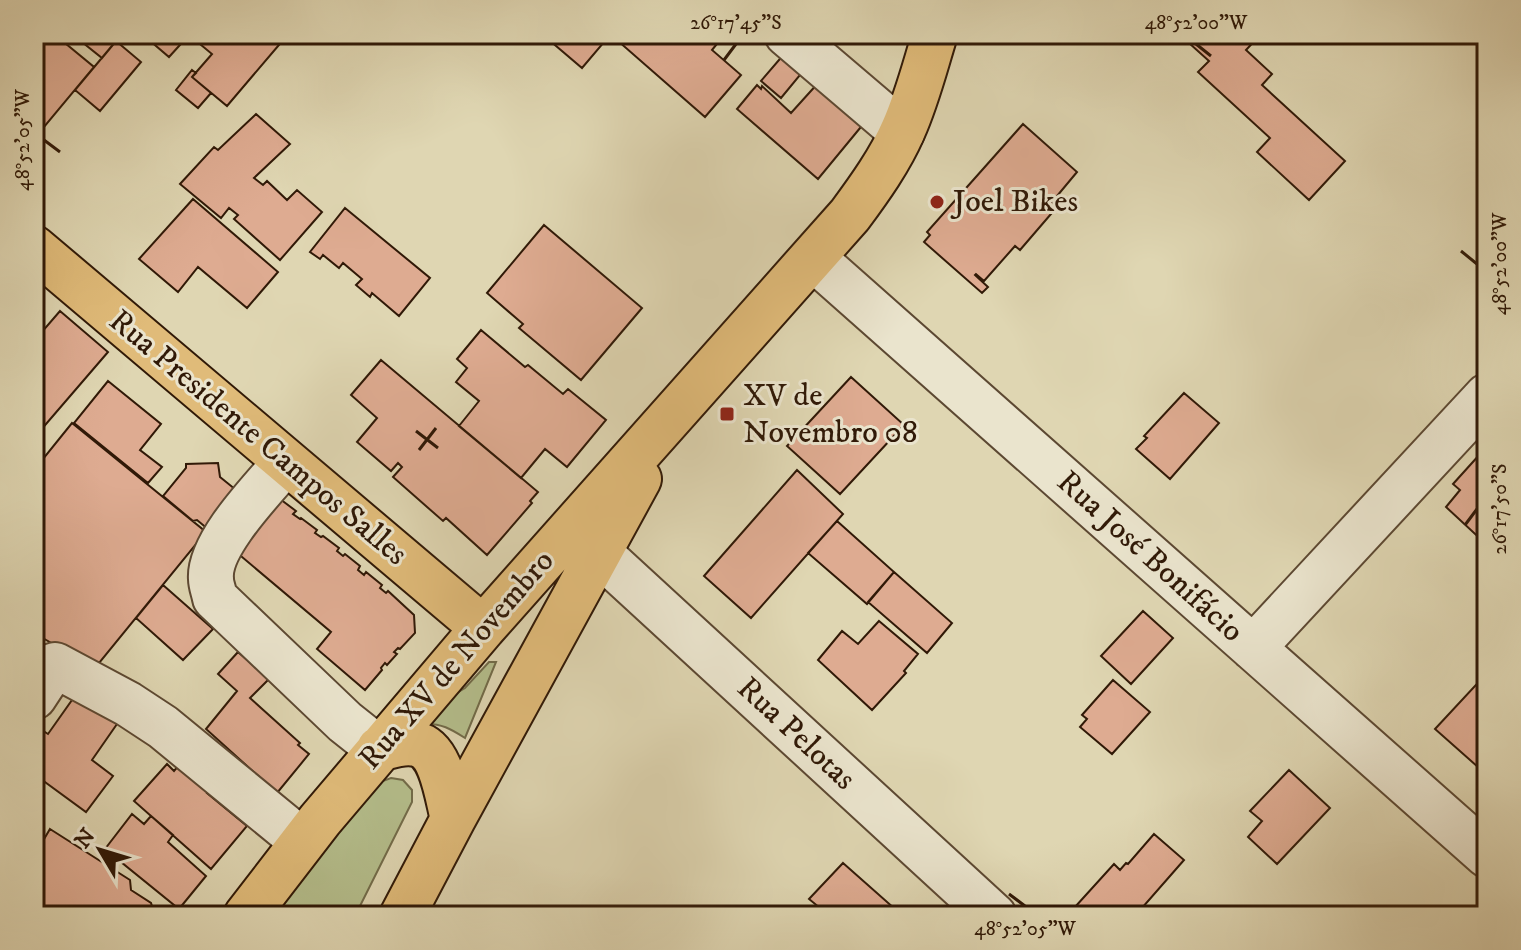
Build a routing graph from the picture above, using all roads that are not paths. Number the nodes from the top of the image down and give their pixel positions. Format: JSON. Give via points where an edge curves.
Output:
{"nodes":[{"id":1,"x":787,"y":34,"type":"edge"},
{"id":2,"x":935,"y":34,"type":"edge"},
{"id":3,"x":902,"y":132,"type":"junction"},
{"id":4,"x":36,"y":255,"type":"edge"},
{"id":5,"x":813,"y":258,"type":"junction"},
{"id":6,"x":1487,"y":396,"type":"edge"},
{"id":7,"x":676,"y":410,"type":"junction"},
{"id":8,"x":286,"y":462,"type":"junction"},
{"id":9,"x":599,"y":553,"type":"junction"},
{"id":10,"x":483,"y":628,"type":"junction"},
{"id":11,"x":1253,"y":648,"type":"junction"},
{"id":12,"x":34,"y":697,"type":"edge"},
{"id":13,"x":379,"y":749,"type":"junction"},
{"id":14,"x":453,"y":819,"type":"junction"},
{"id":15,"x":302,"y":841,"type":"junction"},
{"id":16,"x":1487,"y":855,"type":"edge"},
{"id":17,"x":246,"y":916,"type":"edge"},
{"id":18,"x":402,"y":916,"type":"edge"},
{"id":19,"x":994,"y":916,"type":"edge"}],
"edges":[{"from":1,"to":3,"type":"street"},
{"from":2,"to":3,"type":"main road","name":"Rua XV de Novembro"},
{"from":3,"to":5,"type":"main road","name":"Rua XV de Novembro","via":[[877,178]]},
{"from":4,"to":8,"type":"main road","name":"Rua Presidente Campos Salles"},
{"from":5,"to":7,"type":"main road","name":"Rua XV de Novembro"},
{"from":5,"to":11,"type":"street","name":"Rua José Bonifácio"},
{"from":6,"to":11,"type":"street"},
{"from":7,"to":9,"type":"main road","name":"Rua XV de Novembro"},
{"from":7,"to":10,"type":"main road","name":"Rua XV de Novembro"},
{"from":8,"to":10,"type":"main road","name":"Rua Presidente Campos Salles"},
{"from":8,"to":13,"type":"street","via":[[223,540],[211,570],[215,598]]},
{"from":9,"to":14,"type":"main road","name":"Rua XV de Novembro"},
{"from":9,"to":19,"type":"street","name":"Rua Pelotas"},
{"from":10,"to":13,"type":"main road","name":"Rua XV de Novembro"},
{"from":11,"to":16,"type":"street","name":"Rua José Bonifácio"},
{"from":12,"to":15,"type":"street","via":[[55,665],[163,727]]},
{"from":13,"to":14,"type":"main road","via":[[420,744],[432,753]]},
{"from":13,"to":15,"type":"main road","name":"Rua XV de Novembro"},
{"from":14,"to":18,"type":"main road","name":"Rua XV de Novembro"},
{"from":15,"to":17,"type":"main road","name":"Rua XV de Novembro"}]}
